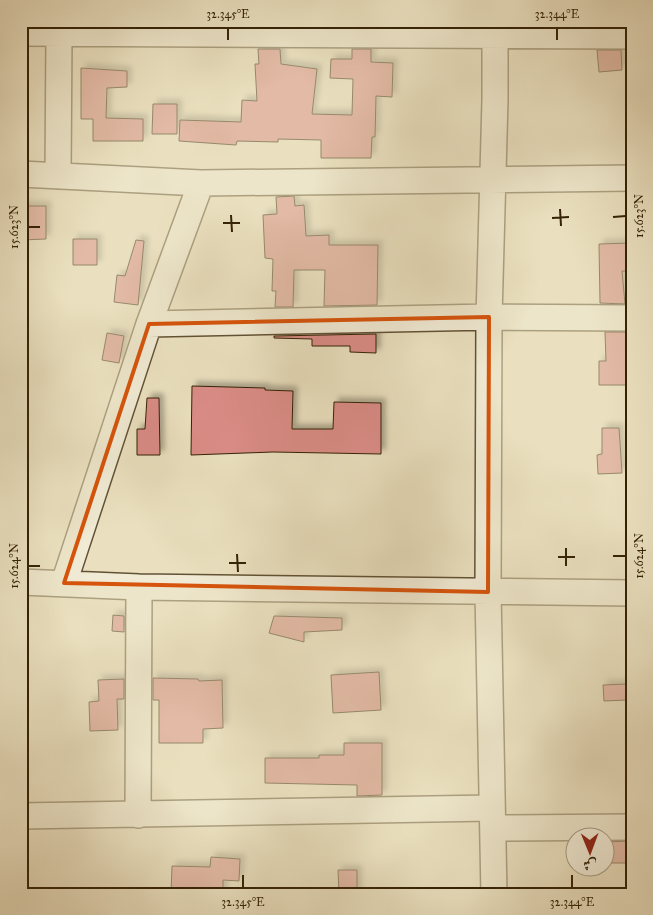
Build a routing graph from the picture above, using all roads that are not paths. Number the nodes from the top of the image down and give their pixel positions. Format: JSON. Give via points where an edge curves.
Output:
{"nodes":[{"id":1,"x":495,"y":28,"type":"edge"},
{"id":2,"x":21,"y":33,"type":"edge"},
{"id":3,"x":59,"y":34,"type":"junction"},
{"id":4,"x":632,"y":36,"type":"edge"},
{"id":5,"x":21,"y":174,"type":"edge"},
{"id":6,"x":58,"y":176,"type":"junction"},
{"id":7,"x":632,"y":178,"type":"edge"},
{"id":8,"x":493,"y":180,"type":"junction"},
{"id":9,"x":201,"y":183,"type":"junction"},
{"id":10,"x":489,"y":317,"type":"junction"},
{"id":11,"x":632,"y":318,"type":"edge"},
{"id":12,"x":149,"y":324,"type":"junction"},
{"id":13,"x":21,"y":582,"type":"edge"},
{"id":14,"x":64,"y":583,"type":"junction"},
{"id":15,"x":139,"y":587,"type":"junction"},
{"id":16,"x":488,"y":592,"type":"junction"},
{"id":17,"x":632,"y":593,"type":"edge"},
{"id":18,"x":138,"y":815,"type":"junction"},
{"id":19,"x":21,"y":816,"type":"edge"},
{"id":20,"x":492,"y":818,"type":"junction"},
{"id":21,"x":632,"y":827,"type":"edge"},
{"id":22,"x":494,"y":894,"type":"edge"}],
"edges":[{"from":1,"to":3,"type":"street"},
{"from":1,"to":4,"type":"street"},
{"from":1,"to":8,"type":"street"},
{"from":2,"to":3,"type":"street"},
{"from":3,"to":6,"type":"street"},
{"from":5,"to":6,"type":"street"},
{"from":6,"to":9,"type":"street"},
{"from":7,"to":8,"type":"street"},
{"from":8,"to":9,"type":"street"},
{"from":8,"to":10,"type":"street"},
{"from":9,"to":12,"type":"street"},
{"from":10,"to":11,"type":"street"},
{"from":10,"to":12,"type":"street"},
{"from":10,"to":16,"type":"street"},
{"from":12,"to":14,"type":"street"},
{"from":13,"to":14,"type":"street"},
{"from":14,"to":15,"type":"street"},
{"from":15,"to":16,"type":"street"},
{"from":15,"to":18,"type":"street"},
{"from":16,"to":17,"type":"street"},
{"from":16,"to":20,"type":"street"},
{"from":18,"to":19,"type":"street"},
{"from":18,"to":20,"type":"street"},
{"from":20,"to":21,"type":"street"},
{"from":20,"to":22,"type":"street"}]}
